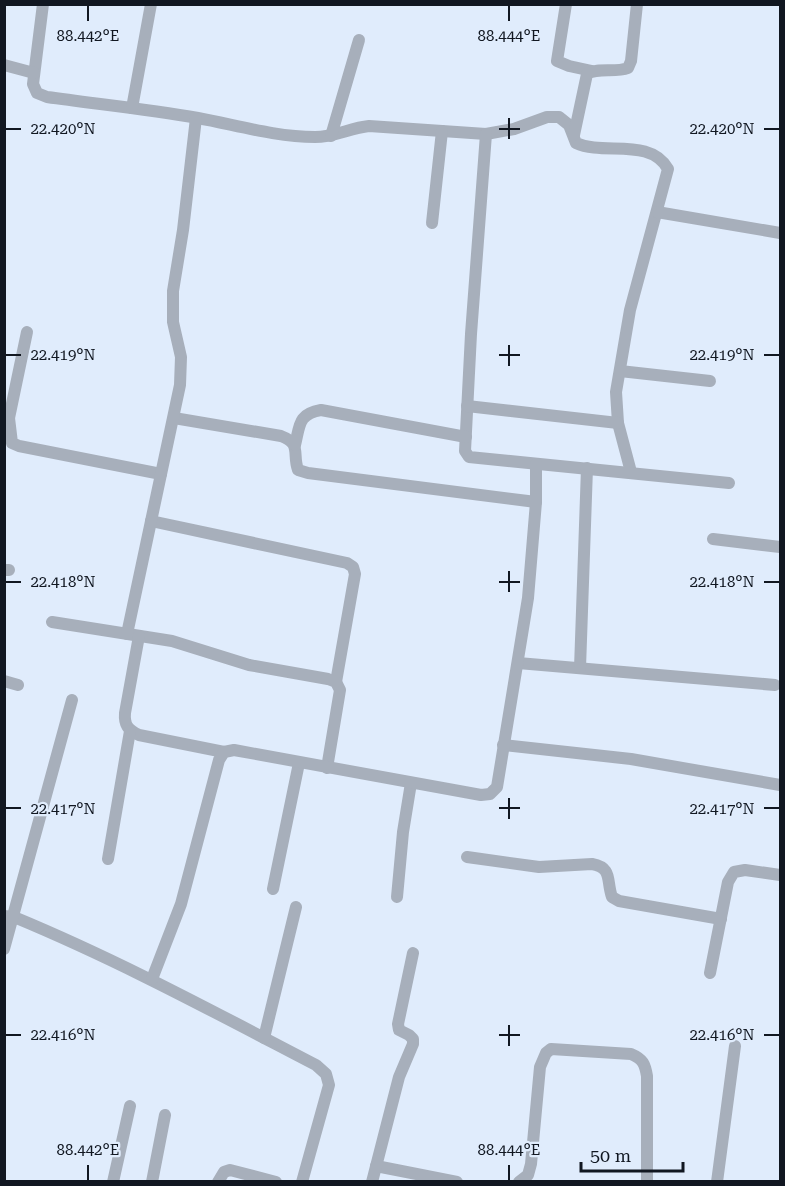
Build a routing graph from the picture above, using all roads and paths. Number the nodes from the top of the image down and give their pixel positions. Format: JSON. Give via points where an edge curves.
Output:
{"nodes":[{"id":1,"x":43,"y":4,"type":"edge"},
{"id":2,"x":151,"y":4,"type":"edge"},
{"id":3,"x":566,"y":4,"type":"edge"},
{"id":4,"x":637,"y":4,"type":"edge"},
{"id":5,"x":359,"y":40,"type":"dead end"},
{"id":6,"x":4,"y":64,"type":"edge"},
{"id":7,"x":592,"y":71,"type":"junction"},
{"id":8,"x":34,"y":73,"type":"junction"},
{"id":9,"x":132,"y":108,"type":"junction"},
{"id":10,"x":196,"y":118,"type":"junction"},
{"id":11,"x":442,"y":131,"type":"junction"},
{"id":12,"x":486,"y":134,"type":"junction"},
{"id":13,"x":574,"y":135,"type":"junction"},
{"id":14,"x":331,"y":136,"type":"junction"},
{"id":15,"x":657,"y":212,"type":"junction"},
{"id":16,"x":432,"y":223,"type":"dead end"},
{"id":17,"x":780,"y":233,"type":"edge"},
{"id":18,"x":27,"y":332,"type":"dead end"},
{"id":19,"x":620,"y":371,"type":"junction"},
{"id":20,"x":710,"y":381,"type":"dead end"},
{"id":21,"x":467,"y":406,"type":"junction"},
{"id":22,"x":7,"y":416,"type":"edge"},
{"id":23,"x":174,"y":417,"type":"junction"},
{"id":24,"x":618,"y":423,"type":"junction"},
{"id":25,"x":466,"y":436,"type":"junction"},
{"id":26,"x":295,"y":445,"type":"junction"},
{"id":27,"x":536,"y":464,"type":"junction"},
{"id":28,"x":586,"y":468,"type":"junction"},
{"id":29,"x":631,"y":472,"type":"junction"},
{"id":30,"x":161,"y":474,"type":"junction"},
{"id":31,"x":729,"y":483,"type":"dead end"},
{"id":32,"x":536,"y":502,"type":"junction"},
{"id":33,"x":152,"y":521,"type":"junction"},
{"id":34,"x":713,"y":539,"type":"dead end"},
{"id":35,"x":780,"y":547,"type":"edge"},
{"id":36,"x":52,"y":622,"type":"dead end"},
{"id":37,"x":133,"y":635,"type":"junction"},
{"id":38,"x":518,"y":663,"type":"junction"},
{"id":39,"x":580,"y":668,"type":"junction"},
{"id":40,"x":4,"y":681,"type":"edge"},
{"id":41,"x":336,"y":682,"type":"junction"},
{"id":42,"x":18,"y":685,"type":"dead end"},
{"id":43,"x":775,"y":685,"type":"dead end"},
{"id":44,"x":72,"y":700,"type":"dead end"},
{"id":45,"x":130,"y":731,"type":"junction"},
{"id":46,"x":503,"y":745,"type":"junction"},
{"id":47,"x":224,"y":752,"type":"junction"},
{"id":48,"x":299,"y":763,"type":"junction"},
{"id":49,"x":327,"y":768,"type":"junction"},
{"id":50,"x":411,"y":783,"type":"junction"},
{"id":51,"x":780,"y":784,"type":"edge"},
{"id":52,"x":467,"y":857,"type":"dead end"},
{"id":53,"x":108,"y":859,"type":"dead end"},
{"id":54,"x":780,"y":875,"type":"edge"},
{"id":55,"x":273,"y":889,"type":"dead end"},
{"id":56,"x":396,"y":897,"type":"dead end"},
{"id":57,"x":296,"y":907,"type":"dead end"},
{"id":58,"x":9,"y":916,"type":"edge"},
{"id":59,"x":721,"y":919,"type":"junction"},
{"id":60,"x":4,"y":949,"type":"edge"},
{"id":61,"x":413,"y":954,"type":"dead end"},
{"id":62,"x":710,"y":973,"type":"dead end"},
{"id":63,"x":152,"y":979,"type":"junction"},
{"id":64,"x":264,"y":1038,"type":"junction"},
{"id":65,"x":735,"y":1046,"type":"dead end"},
{"id":66,"x":130,"y":1106,"type":"dead end"},
{"id":67,"x":165,"y":1115,"type":"dead end"},
{"id":68,"x":376,"y":1166,"type":"junction"},
{"id":69,"x":113,"y":1182,"type":"edge"},
{"id":70,"x":152,"y":1182,"type":"edge"},
{"id":71,"x":218,"y":1182,"type":"edge"},
{"id":72,"x":276,"y":1182,"type":"edge"},
{"id":73,"x":302,"y":1182,"type":"edge"},
{"id":74,"x":372,"y":1182,"type":"edge"},
{"id":75,"x":458,"y":1182,"type":"edge"},
{"id":76,"x":519,"y":1182,"type":"edge"},
{"id":77,"x":646,"y":1182,"type":"edge"},
{"id":78,"x":717,"y":1182,"type":"edge"}],
"edges":[{"from":1,"to":8,"type":"street"},
{"from":2,"to":9,"type":"street"},
{"from":3,"to":7,"type":"street","via":[[557,61]]},
{"from":4,"to":7,"type":"street","via":[[628,68]]},
{"from":5,"to":14,"type":"street"},
{"from":6,"to":8,"type":"street"},
{"from":7,"to":13,"type":"street","via":[[584,81]]},
{"from":8,"to":9,"type":"street","via":[[37,93],[47,97]]},
{"from":9,"to":10,"type":"street"},
{"from":10,"to":14,"type":"street","via":[[266,132]]},
{"from":10,"to":23,"type":"street","via":[[173,291],[173,322],[182,369]]},
{"from":11,"to":12,"type":"street"},
{"from":11,"to":14,"type":"street","via":[[369,126]]},
{"from":11,"to":16,"type":"street"},
{"from":12,"to":13,"type":"street","via":[[559,117]]},
{"from":12,"to":21,"type":"street"},
{"from":13,"to":15,"type":"street","via":[[576,143],[585,147],[639,151],[663,161],[668,169]]},
{"from":15,"to":17,"type":"street"},
{"from":15,"to":19,"type":"street","via":[[630,310]]},
{"from":18,"to":22,"type":"street"},
{"from":19,"to":20,"type":"street"},
{"from":19,"to":24,"type":"street","via":[[616,392]]},
{"from":21,"to":24,"type":"street"},
{"from":21,"to":25,"type":"street"},
{"from":22,"to":30,"type":"street","via":[[12,443],[19,446]]},
{"from":23,"to":26,"type":"street","via":[[281,436]]},
{"from":23,"to":30,"type":"street"},
{"from":24,"to":29,"type":"street"},
{"from":25,"to":26,"type":"street","via":[[321,410],[302,418]]},
{"from":25,"to":27,"type":"street","via":[[465,451],[469,457]]},
{"from":26,"to":32,"type":"street","via":[[298,470],[308,473]]},
{"from":27,"to":28,"type":"street"},
{"from":27,"to":32,"type":"street"},
{"from":28,"to":29,"type":"street"},
{"from":28,"to":39,"type":"street"},
{"from":29,"to":31,"type":"street"},
{"from":30,"to":33,"type":"street"},
{"from":32,"to":38,"type":"street"},
{"from":33,"to":37,"type":"street"},
{"from":33,"to":41,"type":"street","via":[[353,567],[355,574]]},
{"from":34,"to":35,"type":"street"},
{"from":36,"to":37,"type":"street"},
{"from":37,"to":41,"type":"street","via":[[172,641],[270,670]]},
{"from":37,"to":45,"type":"street","via":[[124,722]]},
{"from":38,"to":39,"type":"street"},
{"from":38,"to":46,"type":"street"},
{"from":39,"to":43,"type":"street"},
{"from":40,"to":42,"type":"street"},
{"from":41,"to":49,"type":"street","via":[[340,690]]},
{"from":44,"to":58,"type":"street"},
{"from":45,"to":47,"type":"street"},
{"from":45,"to":53,"type":"street"},
{"from":46,"to":50,"type":"street","via":[[497,787],[490,794]]},
{"from":46,"to":51,"type":"street","via":[[631,759]]},
{"from":47,"to":48,"type":"street","via":[[234,750]]},
{"from":47,"to":63,"type":"street","via":[[181,904]]},
{"from":48,"to":49,"type":"street"},
{"from":48,"to":55,"type":"street"},
{"from":49,"to":50,"type":"street"},
{"from":50,"to":56,"type":"street"},
{"from":52,"to":59,"type":"street","via":[[538,867],[600,865],[608,873],[612,897],[619,901]]},
{"from":54,"to":59,"type":"street","via":[[734,872],[728,882]]},
{"from":57,"to":64,"type":"street"},
{"from":58,"to":60,"type":"street"},
{"from":58,"to":63,"type":"street"},
{"from":59,"to":62,"type":"street"},
{"from":61,"to":68,"type":"street","via":[[398,1024],[399,1030],[413,1039]]},
{"from":63,"to":64,"type":"street"},
{"from":64,"to":73,"type":"street","via":[[316,1065],[326,1074],[329,1085]]},
{"from":65,"to":78,"type":"street"},
{"from":66,"to":69,"type":"street"},
{"from":67,"to":70,"type":"street"},
{"from":68,"to":74,"type":"street"},
{"from":68,"to":75,"type":"street"},
{"from":71,"to":72,"type":"street","via":[[230,1170]]},
{"from":76,"to":77,"type":"street","via":[[528,1175],[531,1164],[540,1067],[551,1049],[632,1054],[640,1058],[647,1076]]}]}
